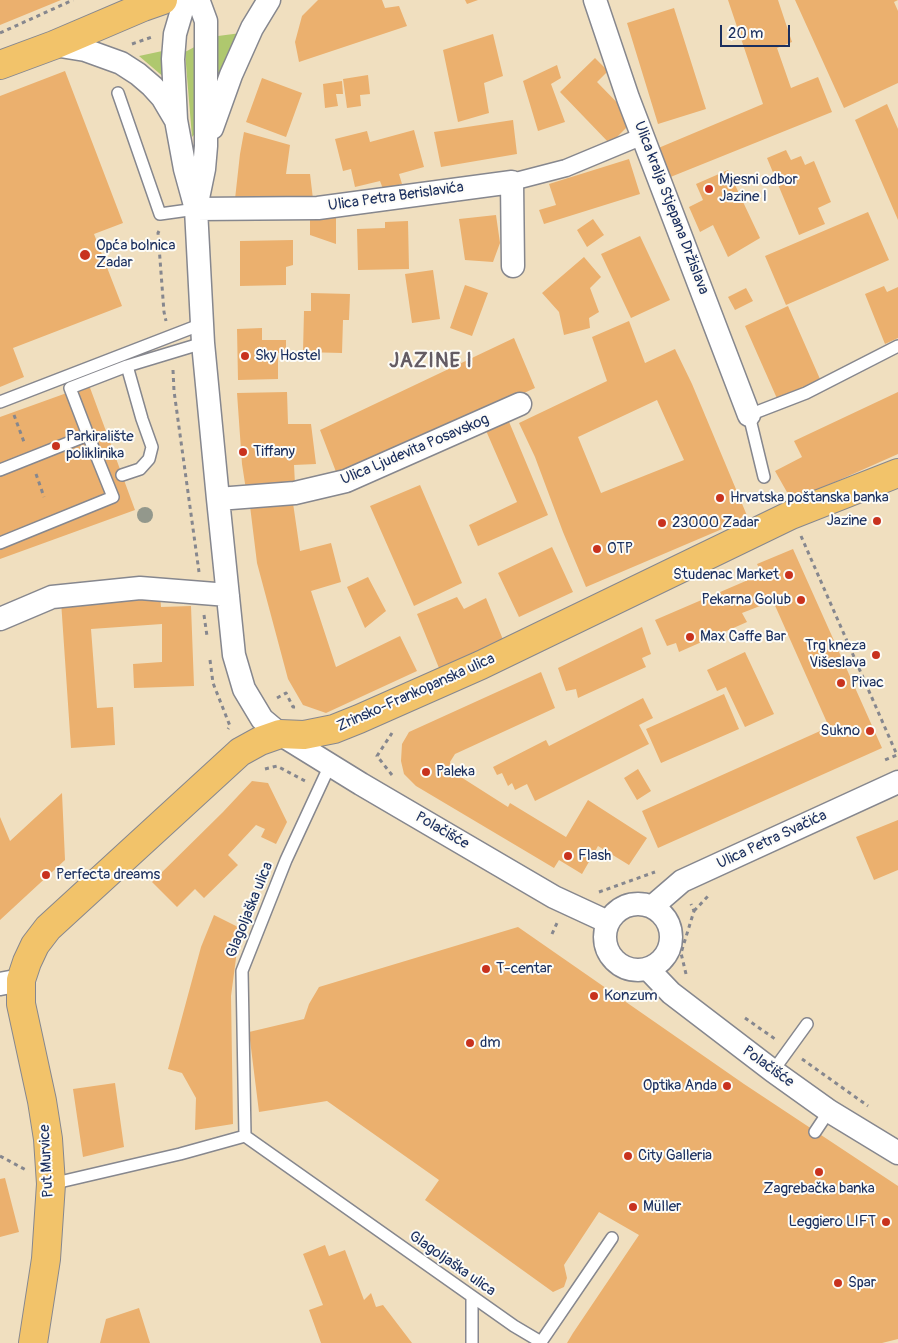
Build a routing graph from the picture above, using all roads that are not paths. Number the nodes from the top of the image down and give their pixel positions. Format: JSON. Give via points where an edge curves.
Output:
{"nodes":[{"id":1,"x":163,"y":0,"type":"edge"},
{"id":2,"x":185,"y":0,"type":"edge"},
{"id":3,"x":197,"y":0,"type":"edge"},
{"id":4,"x":269,"y":0,"type":"edge"},
{"id":5,"x":595,"y":0,"type":"edge"},
{"id":6,"x":54,"y":45,"type":"junction"},
{"id":7,"x":0,"y":65,"type":"edge"},
{"id":8,"x":118,"y":93,"type":"dead end"},
{"id":9,"x":176,"y":120,"type":"junction"},
{"id":10,"x":643,"y":136,"type":"junction"},
{"id":11,"x":206,"y":146,"type":"junction"},
{"id":12,"x":512,"y":182,"type":"junction"},
{"id":13,"x":196,"y":209,"type":"junction"},
{"id":14,"x":513,"y":266,"type":"dead end"},
{"id":15,"x":203,"y":334,"type":"junction"},
{"id":16,"x":898,"y":346,"type":"edge"},
{"id":17,"x":127,"y":366,"type":"junction"},
{"id":18,"x":0,"y":402,"type":"edge"},
{"id":19,"x":520,"y":404,"type":"dead end"},
{"id":20,"x":749,"y":415,"type":"junction"},
{"id":21,"x":88,"y":435,"type":"junction"},
{"id":22,"x":0,"y":470,"type":"edge"},
{"id":23,"x":898,"y":473,"type":"edge"},
{"id":24,"x":122,"y":475,"type":"dead end"},
{"id":25,"x":764,"y":477,"type":"dead end"},
{"id":26,"x":218,"y":499,"type":"junction"},
{"id":27,"x":0,"y":543,"type":"edge"},
{"id":28,"x":228,"y":595,"type":"junction"},
{"id":29,"x":0,"y":619,"type":"edge"},
{"id":30,"x":280,"y":734,"type":"junction"},
{"id":31,"x":330,"y":765,"type":"junction"},
{"id":32,"x":898,"y":782,"type":"edge"},
{"id":33,"x":653,"y":906,"type":"junction"},
{"id":34,"x":608,"y":922,"type":"junction"},
{"id":35,"x":648,"y":969,"type":"junction"},
{"id":36,"x":11,"y":982,"type":"edge"},
{"id":37,"x":807,"y":1024,"type":"dead end"},
{"id":38,"x":773,"y":1071,"type":"junction"},
{"id":39,"x":829,"y":1110,"type":"junction"},
{"id":40,"x":815,"y":1132,"type":"dead end"},
{"id":41,"x":245,"y":1136,"type":"junction"},
{"id":42,"x":898,"y":1153,"type":"edge"},
{"id":43,"x":51,"y":1184,"type":"junction"},
{"id":44,"x":612,"y":1238,"type":"dead end"},
{"id":45,"x":472,"y":1297,"type":"junction"},
{"id":46,"x":33,"y":1343,"type":"edge"},
{"id":47,"x":472,"y":1343,"type":"edge"}],
"edges":[{"from":1,"to":6,"type":"main road"},
{"from":2,"to":9,"type":"street","via":[[174,42]]},
{"from":3,"to":11,"type":"street","via":[[206,21]]},
{"from":4,"to":11,"type":"street","via":[[252,28],[231,75]]},
{"from":5,"to":10,"type":"street","name":"Ulica kralja Stjepana Držislava"},
{"from":6,"to":7,"type":"main road"},
{"from":6,"to":9,"type":"street","via":[[85,50],[121,63],[152,86]]},
{"from":8,"to":13,"type":"lane","via":[[160,214]]},
{"from":9,"to":13,"type":"street"},
{"from":10,"to":12,"type":"street","via":[[566,168]]},
{"from":10,"to":20,"type":"street","name":"Ulica kralja Stjepana Držislava"},
{"from":11,"to":13,"type":"street"},
{"from":12,"to":13,"type":"street","name":"Ulica Petra Berislavića","via":[[318,208]]},
{"from":12,"to":14,"type":"street"},
{"from":13,"to":15,"type":"street"},
{"from":15,"to":17,"type":"lane"},
{"from":15,"to":18,"type":"lane"},
{"from":15,"to":26,"type":"street"},
{"from":16,"to":20,"type":"lane","via":[[806,392]]},
{"from":17,"to":21,"type":"lane","via":[[70,388]]},
{"from":17,"to":24,"type":"lane","via":[[152,447],[149,459],[140,469]]},
{"from":19,"to":26,"type":"street","name":"Ulica Ljudevita Posavskog","via":[[346,481],[296,493]]},
{"from":20,"to":25,"type":"lane"},
{"from":21,"to":22,"type":"lane"},
{"from":21,"to":27,"type":"lane","via":[[113,497]]},
{"from":23,"to":30,"type":"main road","name":"Zrinsko-Frankopanska ulica","via":[[796,526],[359,719],[334,729],[304,735]]},
{"from":26,"to":28,"type":"street"},
{"from":28,"to":29,"type":"street","via":[[140,588],[52,597]]},
{"from":28,"to":30,"type":"street","via":[[234,655],[244,688],[262,718]]},
{"from":30,"to":31,"type":"street","name":"Polačišće"},
{"from":30,"to":36,"type":"main road","name":"Zrinsko-Frankopanska ulica","via":[[240,752],[48,928]]},
{"from":31,"to":34,"type":"street","name":"Polačišće","via":[[554,897]]},
{"from":31,"to":41,"type":"lane","name":"Glagoljaška ulica","via":[[286,860],[242,971]]},
{"from":32,"to":33,"type":"street","name":"Ulica Petra Svačića","via":[[682,881]]},
{"from":33,"to":34,"type":"street","via":[[642,903],[622,907]]},
{"from":33,"to":35,"type":"street","via":[[662,913],[672,934],[666,956]]},
{"from":34,"to":35,"type":"street","via":[[605,944],[609,955],[626,969]]},
{"from":35,"to":38,"type":"street","name":"Polačišće","via":[[671,993]]},
{"from":36,"to":43,"type":"main road","name":"Put Murvice","via":[[21,1004],[42,1101]]},
{"from":37,"to":38,"type":"lane"},
{"from":38,"to":39,"type":"street","name":"Polačišće"},
{"from":39,"to":40,"type":"lane"},
{"from":39,"to":42,"type":"street","name":"Polačišće"},
{"from":41,"to":43,"type":"lane"},
{"from":41,"to":45,"type":"lane","name":"Glagoljaška ulica"},
{"from":43,"to":46,"type":"main road","name":"Put Murvice","via":[[46,1259]]},
{"from":44,"to":45,"type":"lane","name":"Glagoljaška ulica","via":[[541,1342]]},
{"from":45,"to":47,"type":"lane"}]}
